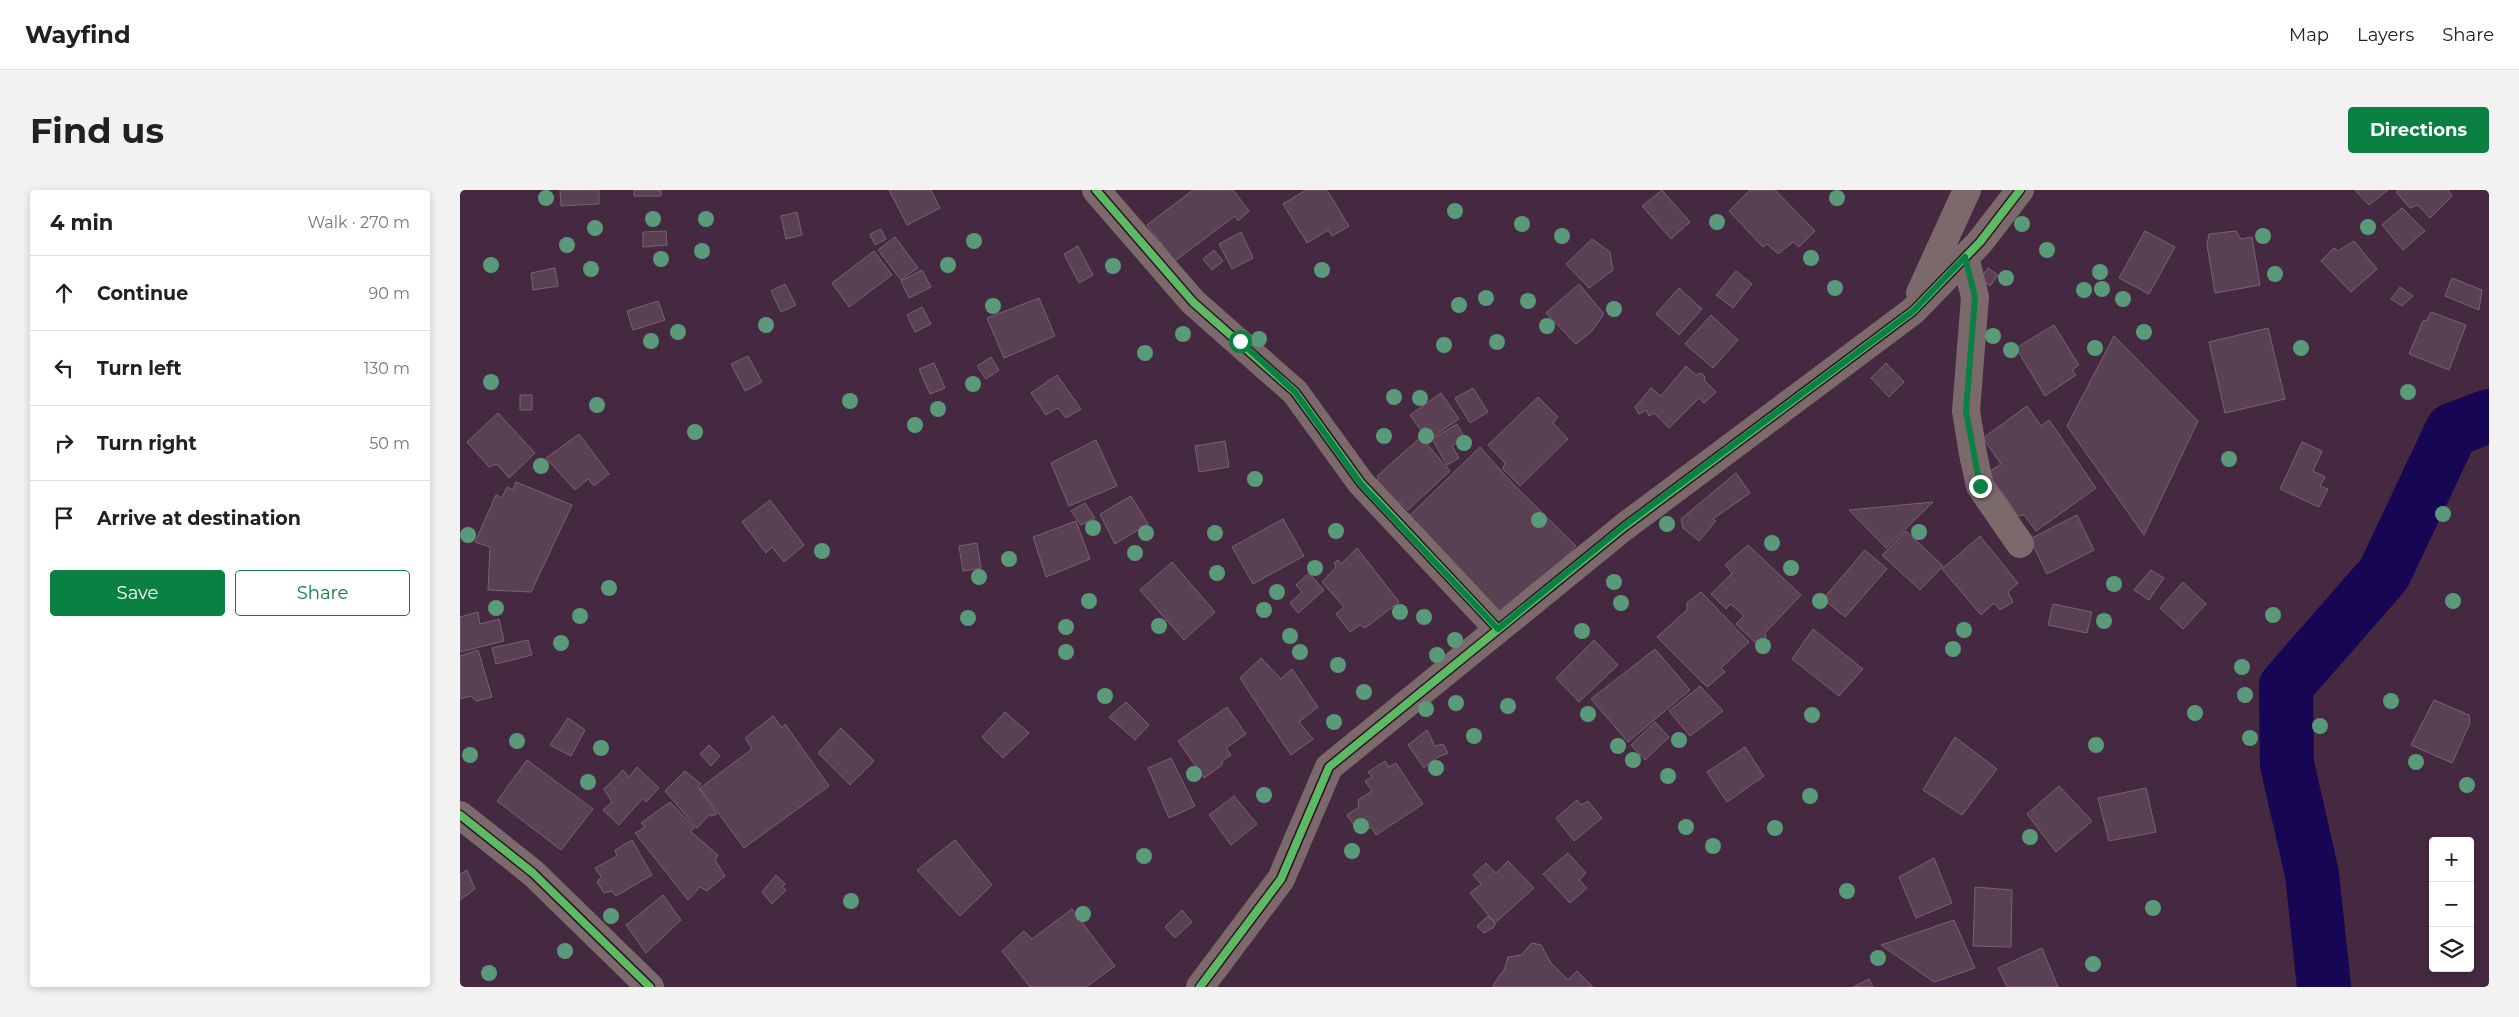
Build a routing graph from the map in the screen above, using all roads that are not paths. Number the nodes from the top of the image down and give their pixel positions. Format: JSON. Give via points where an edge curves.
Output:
{"nodes":[{"id":1,"x":1096,"y":190,"type":"edge"},
{"id":2,"x":1967,"y":190,"type":"edge"},
{"id":3,"x":2020,"y":190,"type":"edge"},
{"id":4,"x":1965,"y":257,"type":"junction"},
{"id":5,"x":1913,"y":311,"type":"junction"},
{"id":6,"x":2020,"y":544,"type":"dead end"},
{"id":7,"x":1498,"y":629,"type":"junction"},
{"id":8,"x":460,"y":815,"type":"edge"},
{"id":9,"x":650,"y":987,"type":"edge"},
{"id":10,"x":1200,"y":987,"type":"edge"}],
"edges":[{"from":1,"to":7,"type":"street","via":[[1193,302],[1295,392],[1361,484]]},
{"from":2,"to":5,"type":"street"},
{"from":3,"to":4,"type":"street"},
{"from":4,"to":5,"type":"street"},
{"from":4,"to":6,"type":"street","via":[[1975,297],[1966,411],[1972,454],[1980,486]]},
{"from":5,"to":7,"type":"street","via":[[1624,526]]},
{"from":7,"to":10,"type":"street","via":[[1328,767],[1280,879]]},
{"from":8,"to":9,"type":"street","via":[[533,873]]}]}
